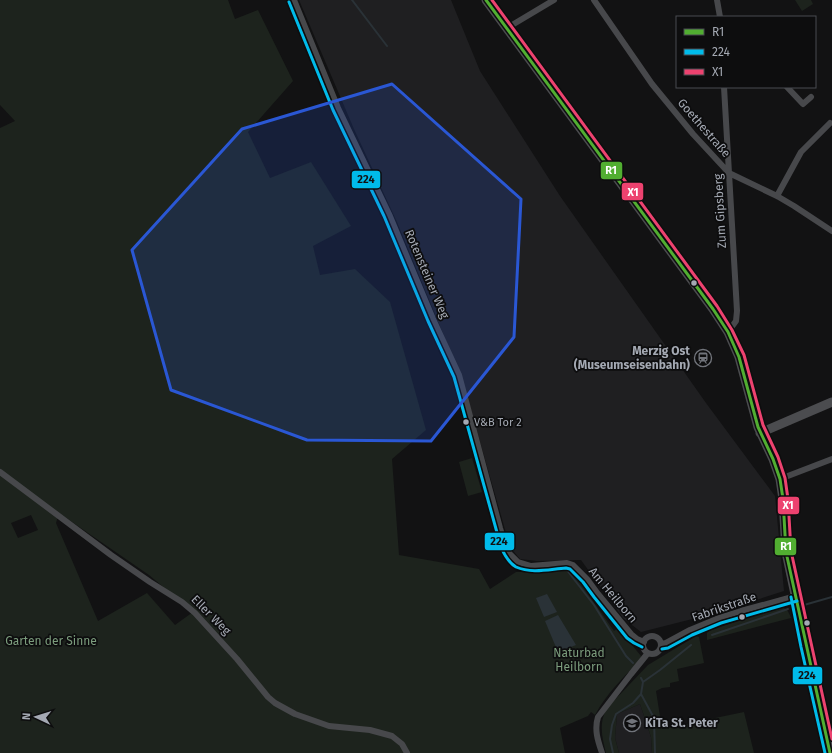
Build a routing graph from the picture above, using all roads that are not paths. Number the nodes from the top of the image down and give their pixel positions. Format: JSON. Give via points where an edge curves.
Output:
{"nodes":[{"id":1,"x":294,"y":0,"type":"edge"},
{"id":2,"x":486,"y":0,"type":"edge"},
{"id":3,"x":554,"y":0,"type":"edge"},
{"id":4,"x":594,"y":0,"type":"edge"},
{"id":5,"x":717,"y":0,"type":"edge"},
{"id":6,"x":720,"y":16,"type":"edge"},
{"id":7,"x":507,"y":28,"type":"junction"},
{"id":8,"x":724,"y":88,"type":"edge"},
{"id":9,"x":788,"y":88,"type":"edge"},
{"id":10,"x":811,"y":97,"type":"dead end"},
{"id":11,"x":830,"y":122,"type":"dead end"},
{"id":12,"x":729,"y":173,"type":"junction"},
{"id":13,"x":777,"y":196,"type":"junction"},
{"id":14,"x":832,"y":231,"type":"edge"},
{"id":15,"x":728,"y":332,"type":"junction"},
{"id":16,"x":832,"y":402,"type":"edge"},
{"id":17,"x":760,"y":433,"type":"junction"},
{"id":18,"x":832,"y":459,"type":"edge"},
{"id":19,"x":0,"y":472,"type":"edge"},
{"id":20,"x":780,"y":479,"type":"junction"},
{"id":21,"x":518,"y":562,"type":"joint"},
{"id":22,"x":796,"y":596,"type":"junction"},
{"id":23,"x":644,"y":642,"type":"junction"},
{"id":24,"x":661,"y":644,"type":"junction"},
{"id":25,"x":648,"y":654,"type":"junction"},
{"id":26,"x":407,"y":753,"type":"edge"},
{"id":27,"x":602,"y":753,"type":"edge"},
{"id":28,"x":830,"y":753,"type":"edge"}],
"edges":[{"from":1,"to":21,"type":"street","name":"Rotensteiner Weg","via":[[338,108],[389,214],[459,375],[505,545]]},
{"from":2,"to":7,"type":"main road"},
{"from":3,"to":7,"type":"street"},
{"from":4,"to":12,"type":"street","name":"Goethestraße","via":[[652,84]]},
{"from":5,"to":6,"type":"street"},
{"from":7,"to":15,"type":"main road"},
{"from":8,"to":12,"type":"street","name":"Zum Gipsberg"},
{"from":9,"to":10,"type":"street","via":[[803,104]]},
{"from":11,"to":13,"type":"street","via":[[801,152]]},
{"from":12,"to":13,"type":"street","name":"Goethestraße"},
{"from":12,"to":15,"type":"street","name":"Zum Gipsberg","via":[[737,311],[736,321]]},
{"from":13,"to":14,"type":"street","name":"Goethestraße"},
{"from":15,"to":17,"type":"main road","via":[[739,357]]},
{"from":16,"to":17,"type":"main road"},
{"from":17,"to":20,"type":"main road"},
{"from":18,"to":20,"type":"street"},
{"from":19,"to":26,"type":"street","name":"Eller Weg","via":[[111,555],[182,602],[237,658],[275,703],[295,714],[329,726],[370,730],[392,736],[402,744]]},
{"from":20,"to":22,"type":"main road","via":[[786,552]]},
{"from":21,"to":23,"type":"street","name":"Am Heilborn","via":[[531,566],[567,563],[573,565],[631,634]]},
{"from":22,"to":24,"type":"street","name":"Fabrikstraße","via":[[719,618]]},
{"from":22,"to":28,"type":"main road"},
{"from":23,"to":24,"type":"street","via":[[652,636]]},
{"from":23,"to":25,"type":"street","via":[[643,647]]},
{"from":24,"to":25,"type":"street","name":"Fabrikstraße","via":[[657,653]]},
{"from":25,"to":27,"type":"street","via":[[598,717],[596,734]]}]}
